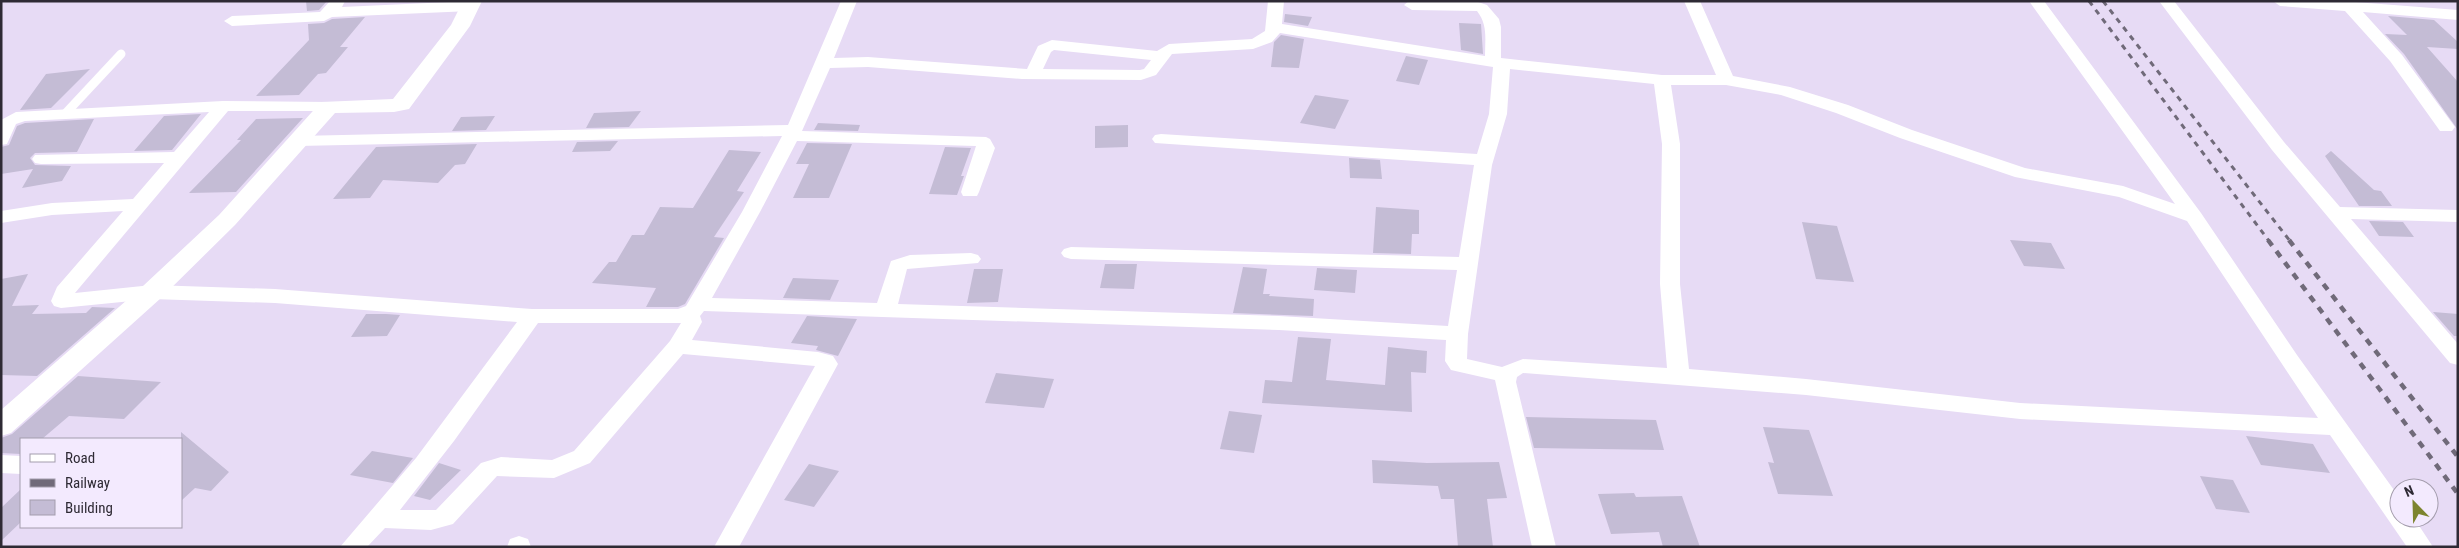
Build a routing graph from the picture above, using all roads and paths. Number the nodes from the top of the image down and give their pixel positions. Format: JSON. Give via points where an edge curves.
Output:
{"nodes":[{"id":1,"x":849,"y":1,"type":"edge"},
{"id":2,"x":1276,"y":1,"type":"edge"},
{"id":3,"x":1692,"y":1,"type":"edge"},
{"id":4,"x":2036,"y":1,"type":"edge"},
{"id":5,"x":2166,"y":1,"type":"edge"},
{"id":6,"x":2280,"y":1,"type":"edge"},
{"id":7,"x":472,"y":3,"type":"edge"},
{"id":8,"x":1412,"y":5,"type":"dead end"},
{"id":9,"x":334,"y":7,"type":"edge"},
{"id":10,"x":2350,"y":7,"type":"junction"},
{"id":11,"x":2458,"y":15,"type":"edge"},
{"id":12,"x":232,"y":22,"type":"dead end"},
{"id":13,"x":1274,"y":27,"type":"junction"},
{"id":14,"x":121,"y":54,"type":"dead end"},
{"id":15,"x":1162,"y":56,"type":"junction"},
{"id":16,"x":824,"y":63,"type":"junction"},
{"id":17,"x":1498,"y":63,"type":"junction"},
{"id":18,"x":1033,"y":74,"type":"junction"},
{"id":19,"x":1662,"y":80,"type":"junction"},
{"id":20,"x":1726,"y":80,"type":"junction"},
{"id":21,"x":223,"y":106,"type":"junction"},
{"id":22,"x":329,"y":107,"type":"junction"},
{"id":23,"x":64,"y":114,"type":"junction"},
{"id":24,"x":2446,"y":127,"type":"dead end"},
{"id":25,"x":792,"y":133,"type":"junction"},
{"id":26,"x":1161,"y":139,"type":"dead end"},
{"id":27,"x":1,"y":140,"type":"edge"},
{"id":28,"x":298,"y":141,"type":"junction"},
{"id":29,"x":178,"y":157,"type":"junction"},
{"id":30,"x":41,"y":159,"type":"dead end"},
{"id":31,"x":1484,"y":160,"type":"junction"},
{"id":32,"x":970,"y":192,"type":"dead end"},
{"id":33,"x":138,"y":204,"type":"junction"},
{"id":34,"x":2335,"y":213,"type":"junction"},
{"id":35,"x":2458,"y":216,"type":"edge"},
{"id":36,"x":1,"y":217,"type":"edge"},
{"id":37,"x":2194,"y":217,"type":"junction"},
{"id":38,"x":1072,"y":253,"type":"dead end"},
{"id":39,"x":971,"y":259,"type":"dead end"},
{"id":40,"x":1469,"y":264,"type":"junction"},
{"id":41,"x":152,"y":292,"type":"junction"},
{"id":42,"x":694,"y":309,"type":"junction"},
{"id":43,"x":886,"y":309,"type":"junction"},
{"id":44,"x":532,"y":316,"type":"junction"},
{"id":45,"x":1457,"y":334,"type":"junction"},
{"id":46,"x":678,"y":346,"type":"junction"},
{"id":47,"x":2458,"y":358,"type":"edge"},
{"id":48,"x":1506,"y":375,"type":"junction"},
{"id":49,"x":1679,"y":376,"type":"junction"},
{"id":50,"x":1,"y":426,"type":"edge"},
{"id":51,"x":2336,"y":427,"type":"junction"},
{"id":52,"x":1,"y":464,"type":"edge"},
{"id":53,"x":20,"y":465,"type":"edge"},
{"id":54,"x":2389,"y":502,"type":"edge"},
{"id":55,"x":380,"y":518,"type":"junction"},
{"id":56,"x":2408,"y":528,"type":"edge"},
{"id":57,"x":352,"y":547,"type":"edge"},
{"id":58,"x":726,"y":547,"type":"edge"},
{"id":59,"x":1544,"y":547,"type":"edge"},
{"id":60,"x":2421,"y":547,"type":"edge"}],
"edges":[{"from":1,"to":16,"type":"street"},
{"from":2,"to":13,"type":"street"},
{"from":3,"to":20,"type":"street"},
{"from":4,"to":37,"type":"street"},
{"from":5,"to":34,"type":"street","via":[[2220,74]]},
{"from":6,"to":10,"type":"street"},
{"from":7,"to":9,"type":"street"},
{"from":7,"to":22,"type":"street","via":[[460,26],[401,104]]},
{"from":8,"to":17,"type":"street","via":[[1482,8],[1491,19]]},
{"from":9,"to":12,"type":"street","via":[[319,17]]},
{"from":10,"to":11,"type":"street"},
{"from":10,"to":24,"type":"street","via":[[2396,58]]},
{"from":13,"to":15,"type":"street","via":[[1264,42],[1173,48]]},
{"from":13,"to":17,"type":"street"},
{"from":14,"to":23,"type":"lane"},
{"from":15,"to":18,"type":"street","via":[[1150,72],[1141,75]]},
{"from":15,"to":18,"type":"street","via":[[1052,45],[1044,49]]},
{"from":16,"to":18,"type":"street","via":[[868,62]]},
{"from":16,"to":25,"type":"street"},
{"from":17,"to":19,"type":"street"},
{"from":17,"to":31,"type":"street","via":[[1498,114]]},
{"from":19,"to":20,"type":"street"},
{"from":19,"to":49,"type":"street","via":[[1671,144],[1670,284]]},
{"from":20,"to":37,"type":"street","via":[[1784,91],[1842,109],[2021,173],[2123,192]]},
{"from":21,"to":22,"type":"street"},
{"from":21,"to":23,"type":"street"},
{"from":21,"to":29,"type":"street"},
{"from":22,"to":28,"type":"street"},
{"from":23,"to":27,"type":"street","via":[[12,118]]},
{"from":25,"to":28,"type":"street"},
{"from":25,"to":32,"type":"street","via":[[980,141],[986,148]]},
{"from":25,"to":42,"type":"street"},
{"from":26,"to":31,"type":"street"},
{"from":28,"to":41,"type":"street","via":[[228,220]]},
{"from":29,"to":30,"type":"street"},
{"from":29,"to":33,"type":"street"},
{"from":31,"to":40,"type":"street"},
{"from":33,"to":36,"type":"street","via":[[52,209]]},
{"from":33,"to":41,"type":"street","via":[[67,287],[61,301]]},
{"from":34,"to":35,"type":"street"},
{"from":34,"to":47,"type":"street"},
{"from":37,"to":51,"type":"street"},
{"from":38,"to":40,"type":"street"},
{"from":39,"to":43,"type":"street","via":[[910,261],[898,265]]},
{"from":40,"to":45,"type":"street"},
{"from":41,"to":44,"type":"street","via":[[275,296]]},
{"from":41,"to":50,"type":"street"},
{"from":42,"to":43,"type":"street"},
{"from":42,"to":44,"type":"street"},
{"from":42,"to":46,"type":"street","via":[[692,322]]},
{"from":43,"to":45,"type":"street","via":[[1279,323]]},
{"from":44,"to":55,"type":"street","via":[[434,451]]},
{"from":45,"to":48,"type":"street","via":[[1458,365]]},
{"from":46,"to":55,"type":"street","via":[[582,457],[554,469],[501,466],[489,469],[438,520]]},
{"from":46,"to":58,"type":"street","via":[[818,359],[825,360],[827,364]]},
{"from":48,"to":49,"type":"street","via":[[1512,368],[1523,366]]},
{"from":48,"to":59,"type":"street"},
{"from":49,"to":51,"type":"street","via":[[1806,386],[2020,411]]},
{"from":51,"to":54,"type":"street"},
{"from":52,"to":53,"type":"street"},
{"from":55,"to":57,"type":"street"},
{"from":56,"to":60,"type":"street"}]}
